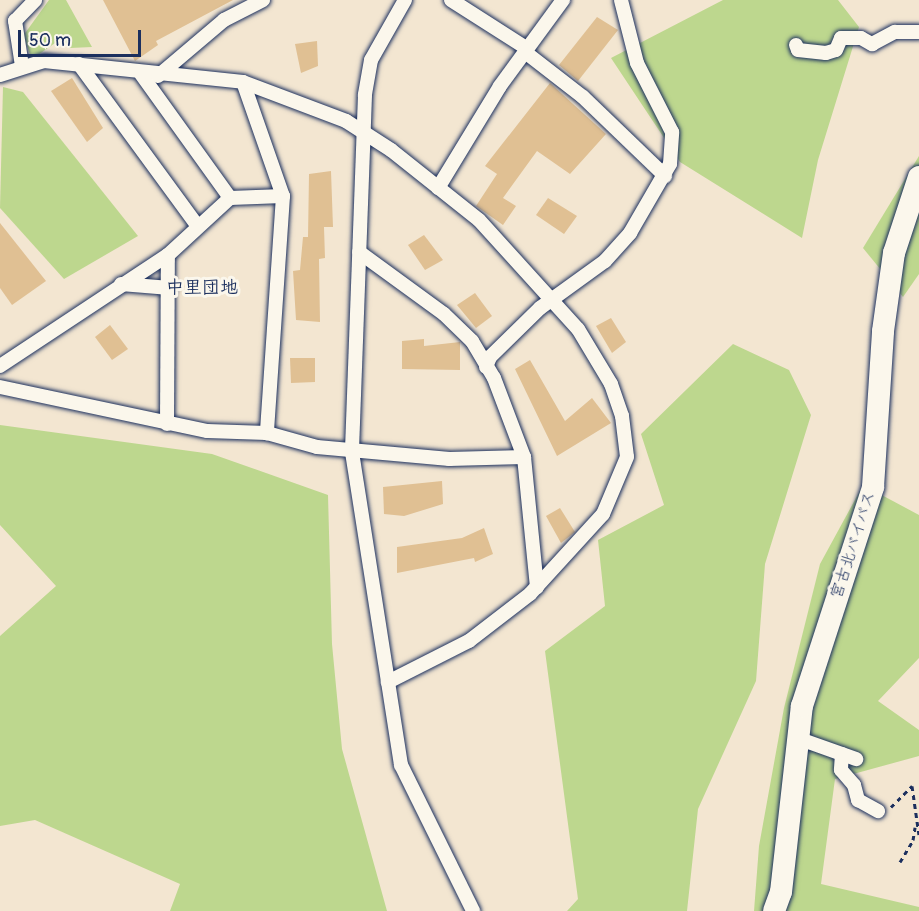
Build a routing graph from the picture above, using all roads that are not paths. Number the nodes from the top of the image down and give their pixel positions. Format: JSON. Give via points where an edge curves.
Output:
{"nodes":[{"id":1,"x":35,"y":0,"type":"edge"},
{"id":2,"x":263,"y":0,"type":"edge"},
{"id":3,"x":405,"y":0,"type":"edge"},
{"id":4,"x":451,"y":0,"type":"edge"},
{"id":5,"x":563,"y":0,"type":"edge"},
{"id":6,"x":621,"y":0,"type":"edge"},
{"id":7,"x":919,"y":32,"type":"edge"},
{"id":8,"x":796,"y":45,"type":"dead end"},
{"id":9,"x":525,"y":50,"type":"junction"},
{"id":10,"x":79,"y":64,"type":"junction"},
{"id":11,"x":22,"y":66,"type":"junction"},
{"id":12,"x":141,"y":74,"type":"junction"},
{"id":13,"x":0,"y":75,"type":"edge"},
{"id":14,"x":158,"y":76,"type":"junction"},
{"id":15,"x":243,"y":82,"type":"junction"},
{"id":16,"x":362,"y":130,"type":"junction"},
{"id":17,"x":665,"y":176,"type":"junction"},
{"id":18,"x":919,"y":177,"type":"edge"},
{"id":19,"x":438,"y":188,"type":"junction"},
{"id":20,"x":283,"y":196,"type":"junction"},
{"id":21,"x":230,"y":198,"type":"junction"},
{"id":22,"x":197,"y":225,"type":"junction"},
{"id":23,"x":359,"y":252,"type":"junction"},
{"id":24,"x":168,"y":255,"type":"junction"},
{"id":25,"x":121,"y":284,"type":"junction"},
{"id":26,"x":170,"y":288,"type":"junction"},
{"id":27,"x":552,"y":299,"type":"junction"},
{"id":28,"x":0,"y":366,"type":"edge"},
{"id":29,"x":486,"y":367,"type":"junction"},
{"id":30,"x":0,"y":387,"type":"edge"},
{"id":31,"x":167,"y":424,"type":"junction"},
{"id":32,"x":267,"y":433,"type":"junction"},
{"id":33,"x":352,"y":452,"type":"junction"},
{"id":34,"x":524,"y":458,"type":"junction"},
{"id":35,"x":537,"y":587,"type":"junction"},
{"id":36,"x":388,"y":682,"type":"junction"},
{"id":37,"x":797,"y":738,"type":"junction"},
{"id":38,"x":842,"y":754,"type":"junction"},
{"id":39,"x":856,"y":759,"type":"dead end"},
{"id":40,"x":878,"y":811,"type":"road end"},
{"id":41,"x":473,"y":911,"type":"edge"},
{"id":42,"x":774,"y":911,"type":"edge"}],
"edges":[{"from":1,"to":11,"type":"street","via":[[15,21]]},
{"from":2,"to":14,"type":"street","via":[[224,20],[173,59]]},
{"from":3,"to":16,"type":"street","via":[[371,60]]},
{"from":4,"to":9,"type":"street"},
{"from":5,"to":9,"type":"street"},
{"from":6,"to":17,"type":"street","via":[[637,63],[672,132],[674,152]]},
{"from":7,"to":8,"type":"street","via":[[895,32],[872,44],[861,38],[841,38],[836,50],[826,53],[798,50]]},
{"from":9,"to":17,"type":"street","via":[[583,97]]},
{"from":9,"to":19,"type":"street"},
{"from":10,"to":11,"type":"street","via":[[44,61]]},
{"from":10,"to":12,"type":"street"},
{"from":10,"to":22,"type":"street"},
{"from":11,"to":13,"type":"street"},
{"from":12,"to":14,"type":"street"},
{"from":12,"to":21,"type":"street"},
{"from":14,"to":15,"type":"street"},
{"from":15,"to":16,"type":"street"},
{"from":15,"to":20,"type":"street"},
{"from":16,"to":19,"type":"street"},
{"from":16,"to":23,"type":"street"},
{"from":17,"to":27,"type":"street","via":[[630,233],[605,261]]},
{"from":18,"to":37,"type":"highway","name":"宮古北バイパス","via":[[894,253],[883,331],[873,487],[822,638]]},
{"from":19,"to":27,"type":"street","via":[[479,220]]},
{"from":20,"to":21,"type":"street"},
{"from":20,"to":32,"type":"street"},
{"from":21,"to":22,"type":"street"},
{"from":22,"to":24,"type":"street"},
{"from":23,"to":29,"type":"street","via":[[444,314],[472,341]]},
{"from":23,"to":33,"type":"street"},
{"from":24,"to":25,"type":"street"},
{"from":24,"to":26,"type":"street"},
{"from":25,"to":26,"type":"street"},
{"from":25,"to":28,"type":"street"},
{"from":26,"to":31,"type":"street"},
{"from":27,"to":29,"type":"street","via":[[490,357]]},
{"from":27,"to":35,"type":"street","via":[[578,329],[611,384],[622,416],[627,457],[603,514]]},
{"from":29,"to":34,"type":"street"},
{"from":30,"to":31,"type":"street"},
{"from":31,"to":32,"type":"street","via":[[207,431]]},
{"from":32,"to":33,"type":"street"},
{"from":33,"to":34,"type":"street","via":[[449,459]]},
{"from":33,"to":36,"type":"street"},
{"from":34,"to":35,"type":"street"},
{"from":35,"to":36,"type":"street","via":[[469,641]]},
{"from":36,"to":41,"type":"street","via":[[401,765]]},
{"from":37,"to":38,"type":"street"},
{"from":37,"to":42,"type":"highway","name":"宮古北バイパス","via":[[781,892]]},
{"from":38,"to":39,"type":"street"},
{"from":38,"to":40,"type":"street","via":[[841,770],[854,785],[858,800]]}]}
